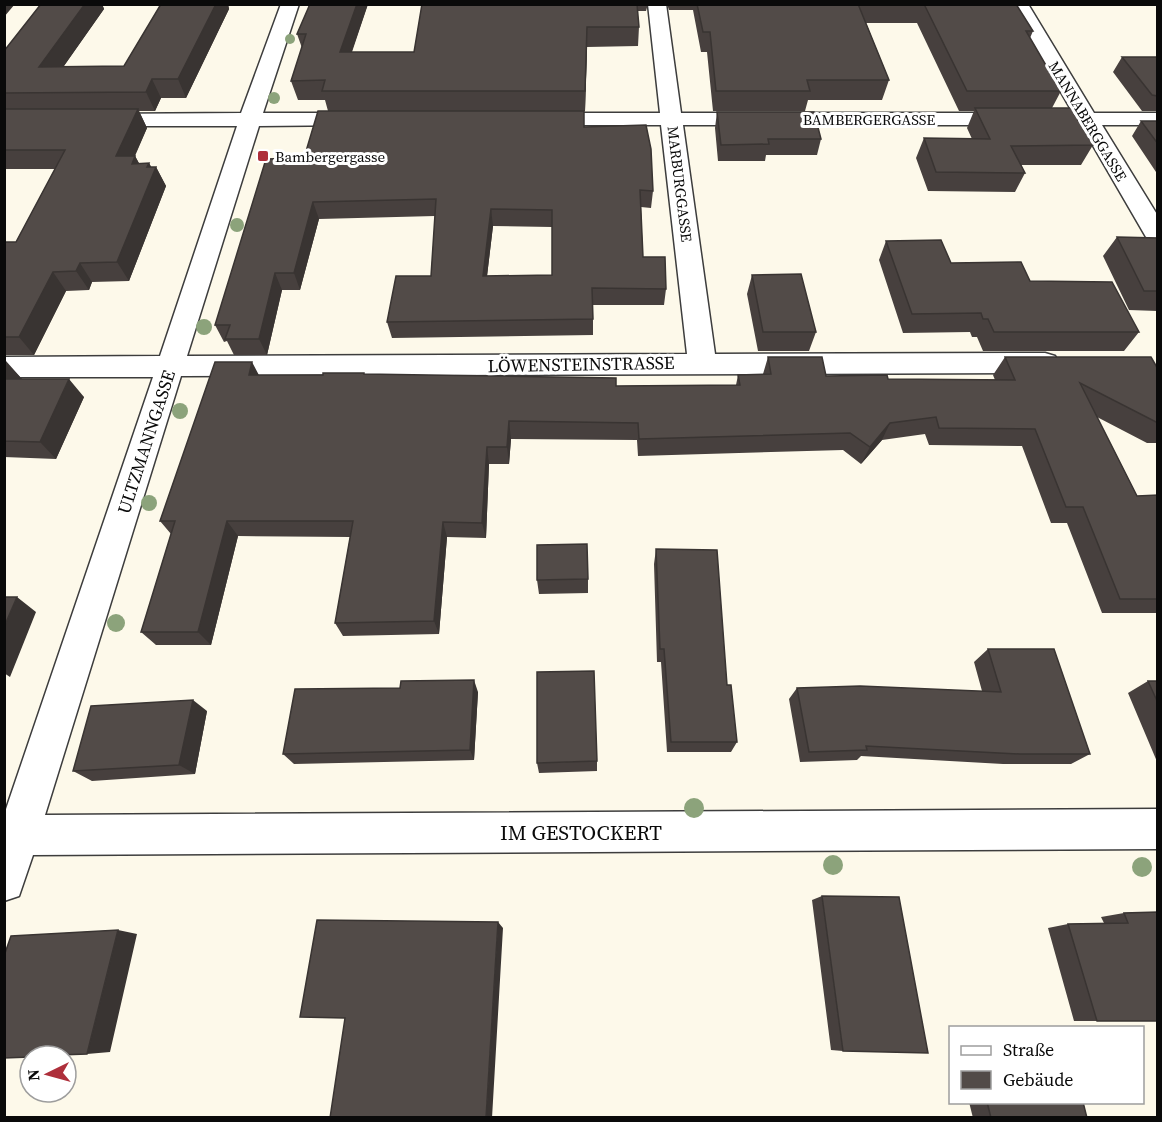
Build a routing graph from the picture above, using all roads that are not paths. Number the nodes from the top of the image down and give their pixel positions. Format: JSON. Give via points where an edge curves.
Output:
{"nodes":[{"id":1,"x":290,"y":4,"type":"edge"},
{"id":2,"x":657,"y":4,"type":"edge"},
{"id":3,"x":1019,"y":4,"type":"edge"},
{"id":4,"x":1086,"y":118,"type":"junction"},
{"id":5,"x":1158,"y":118,"type":"edge"},
{"id":6,"x":250,"y":119,"type":"junction"},
{"id":7,"x":380,"y":119,"type":"edge"},
{"id":8,"x":520,"y":119,"type":"edge"},
{"id":9,"x":671,"y":119,"type":"junction"},
{"id":10,"x":74,"y":120,"type":"edge"},
{"id":11,"x":1158,"y":237,"type":"edge"},
{"id":12,"x":702,"y":363,"type":"junction"},
{"id":13,"x":1074,"y":363,"type":"edge"},
{"id":14,"x":4,"y":368,"type":"edge"},
{"id":15,"x":170,"y":368,"type":"junction"},
{"id":16,"x":1158,"y":829,"type":"edge"},
{"id":17,"x":12,"y":835,"type":"edge"},
{"id":18,"x":4,"y":881,"type":"edge"}],
"edges":[{"from":1,"to":6,"type":"street","name":"ULTZMANNGASSE"},
{"from":2,"to":9,"type":"street","name":"MARBURGGASSE"},
{"from":3,"to":4,"type":"street","name":"MANNABERGGASSE"},
{"from":4,"to":5,"type":"street","name":"BAMBERGERGASSE"},
{"from":4,"to":9,"type":"street","name":"BAMBERGERGASSE"},
{"from":4,"to":11,"type":"street","name":"MANNABERGGASSE"},
{"from":6,"to":7,"type":"street"},
{"from":6,"to":10,"type":"street"},
{"from":6,"to":15,"type":"street","name":"ULTZMANNGASSE"},
{"from":8,"to":9,"type":"street","name":"BAMBERGERGASSE"},
{"from":9,"to":12,"type":"street","name":"MARBURGGASSE"},
{"from":12,"to":13,"type":"street","name":"LÖWENSTEINSTRASSE"},
{"from":12,"to":15,"type":"street","name":"LÖWENSTEINSTRASSE"},
{"from":14,"to":15,"type":"street","name":"LÖWENSTEINSTRASSE"},
{"from":15,"to":17,"type":"street","name":"ULTZMANNGASSE"},
{"from":16,"to":17,"type":"street","name":"IM GESTOCKERT"},
{"from":17,"to":18,"type":"street","name":"ULTZMANNGASSE"}]}
